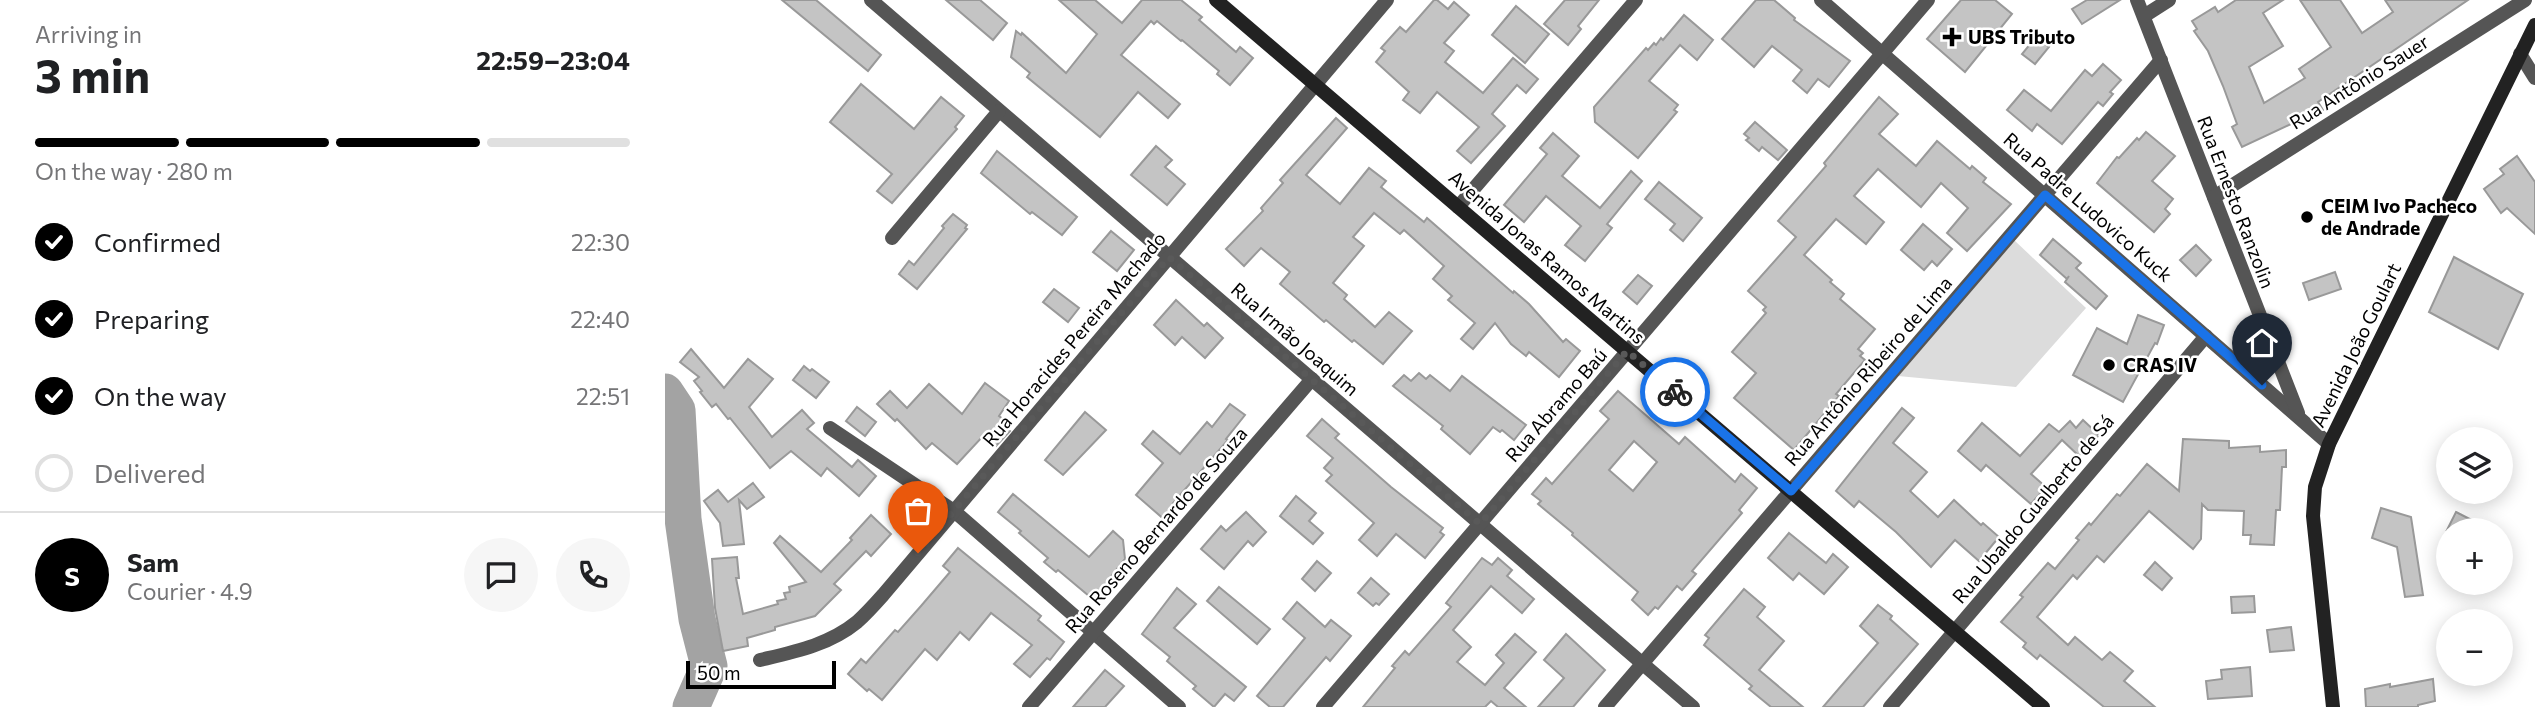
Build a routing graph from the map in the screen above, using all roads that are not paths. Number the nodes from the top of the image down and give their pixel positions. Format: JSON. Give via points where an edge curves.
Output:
{"nodes":[{"id":1,"x":871,"y":0,"type":"edge"},
{"id":2,"x":1216,"y":0,"type":"edge"},
{"id":3,"x":1387,"y":0,"type":"edge"},
{"id":4,"x":1636,"y":0,"type":"edge"},
{"id":5,"x":1821,"y":0,"type":"edge"},
{"id":6,"x":1928,"y":0,"type":"edge"},
{"id":7,"x":2137,"y":0,"type":"edge"},
{"id":8,"x":2169,"y":0,"type":"edge"},
{"id":9,"x":2525,"y":0,"type":"edge"},
{"id":10,"x":2144,"y":16,"type":"junction"},
{"id":11,"x":2535,"y":25,"type":"edge"},
{"id":12,"x":1882,"y":53,"type":"junction"},
{"id":13,"x":2519,"y":54,"type":"junction"},
{"id":14,"x":2161,"y":60,"type":"junction"},
{"id":15,"x":2535,"y":78,"type":"edge"},
{"id":16,"x":1315,"y":85,"type":"junction"},
{"id":17,"x":999,"y":111,"type":"junction"},
{"id":18,"x":2045,"y":195,"type":"junction"},
{"id":19,"x":2214,"y":197,"type":"junction"},
{"id":20,"x":1458,"y":207,"type":"junction"},
{"id":21,"x":892,"y":238,"type":"dead end"},
{"id":22,"x":1169,"y":257,"type":"junction"},
{"id":23,"x":2206,"y":336,"type":"junction"},
{"id":24,"x":1627,"y":351,"type":"junction"},
{"id":25,"x":1312,"y":379,"type":"junction"},
{"id":26,"x":2300,"y":418,"type":"junction"},
{"id":27,"x":830,"y":428,"type":"dead end"},
{"id":28,"x":2329,"y":444,"type":"junction"},
{"id":29,"x":1791,"y":491,"type":"junction"},
{"id":30,"x":954,"y":511,"type":"junction"},
{"id":31,"x":1480,"y":524,"type":"junction"},
{"id":32,"x":1955,"y":631,"type":"junction"},
{"id":33,"x":1093,"y":633,"type":"junction"},
{"id":34,"x":760,"y":660,"type":"dead end"},
{"id":35,"x":1642,"y":663,"type":"junction"},
{"id":36,"x":1029,"y":707,"type":"edge"},
{"id":37,"x":1179,"y":707,"type":"edge"},
{"id":38,"x":1323,"y":707,"type":"edge"},
{"id":39,"x":1605,"y":707,"type":"edge"},
{"id":40,"x":1693,"y":707,"type":"edge"},
{"id":41,"x":1890,"y":707,"type":"edge"},
{"id":42,"x":2043,"y":707,"type":"edge"},
{"id":43,"x":2333,"y":707,"type":"edge"}],
"edges":[{"from":1,"to":17,"type":"street","name":"Rua Irmão Joaquim"},
{"from":2,"to":16,"type":"main road","name":"Avenida Jonas Ramos Martins"},
{"from":3,"to":16,"type":"street","name":"Rua Horacides Pereira Machado"},
{"from":4,"to":20,"type":"street"},
{"from":5,"to":12,"type":"street","name":"Rua Padre Ludovico Kuck"},
{"from":6,"to":12,"type":"street","name":"Rua Abramo Baú"},
{"from":7,"to":10,"type":"street","name":"Rua Ernesto Ranzolin"},
{"from":8,"to":10,"type":"street"},
{"from":9,"to":19,"type":"street","name":"Rua Antônio Sauer"},
{"from":10,"to":14,"type":"street","name":"Rua Ernesto Ranzolin"},
{"from":11,"to":13,"type":"main road","name":"Avenida João Goulart"},
{"from":12,"to":18,"type":"street","name":"Rua Padre Ludovico Kuck"},
{"from":12,"to":24,"type":"street","name":"Rua Abramo Baú"},
{"from":13,"to":15,"type":"street"},
{"from":13,"to":28,"type":"main road","name":"Avenida João Goulart"},
{"from":14,"to":18,"type":"street","name":"Rua Antônio Ribeiro de Lima"},
{"from":14,"to":19,"type":"street","name":"Rua Ernesto Ranzolin"},
{"from":16,"to":20,"type":"main road","name":"Avenida Jonas Ramos Martins"},
{"from":16,"to":22,"type":"street","name":"Rua Horacides Pereira Machado"},
{"from":17,"to":21,"type":"street"},
{"from":17,"to":22,"type":"street","name":"Rua Irmão Joaquim"},
{"from":18,"to":23,"type":"street","name":"Rua Padre Ludovico Kuck"},
{"from":18,"to":29,"type":"street","name":"Rua Antônio Ribeiro de Lima"},
{"from":19,"to":26,"type":"street","name":"Rua Ernesto Ranzolin"},
{"from":20,"to":24,"type":"main road","name":"Avenida Jonas Ramos Martins"},
{"from":22,"to":25,"type":"street","name":"Rua Irmão Joaquim"},
{"from":22,"to":30,"type":"street","name":"Rua Horacides Pereira Machado"},
{"from":23,"to":26,"type":"street","name":"Rua Padre Ludovico Kuck"},
{"from":23,"to":32,"type":"street","name":"Rua Ubaldo Gualberto de Sá"},
{"from":24,"to":29,"type":"main road","name":"Avenida Jonas Ramos Martins"},
{"from":24,"to":31,"type":"street","name":"Rua Abramo Baú"},
{"from":25,"to":31,"type":"street","name":"Rua Irmão Joaquim"},
{"from":25,"to":33,"type":"street","name":"Rua Roseno Bernardo de Souza"},
{"from":26,"to":28,"type":"street","name":"Rua Padre Ludovico Kuck"},
{"from":27,"to":30,"type":"street"},
{"from":28,"to":43,"type":"main road","name":"Avenida João Goulart","via":[[2315,487],[2313,516]]},
{"from":29,"to":32,"type":"main road","name":"Avenida Jonas Ramos Martins"},
{"from":29,"to":35,"type":"street","name":"Rua Antônio Ribeiro de Lima"},
{"from":30,"to":33,"type":"street"},
{"from":30,"to":34,"type":"street","name":"Rua Horacides Pereira Machado","via":[[857,622],[803,650]]},
{"from":31,"to":35,"type":"street","name":"Rua Irmão Joaquim"},
{"from":31,"to":38,"type":"street","name":"Rua Abramo Baú"},
{"from":32,"to":41,"type":"street","name":"Rua Ubaldo Gualberto de Sá"},
{"from":32,"to":42,"type":"main road","name":"Avenida Jonas Ramos Martins"},
{"from":33,"to":36,"type":"street","name":"Rua Roseno Bernardo de Souza"},
{"from":33,"to":37,"type":"street"},
{"from":35,"to":39,"type":"street","name":"Rua Antônio Ribeiro de Lima"},
{"from":35,"to":40,"type":"street","name":"Rua Irmão Joaquim"}]}
